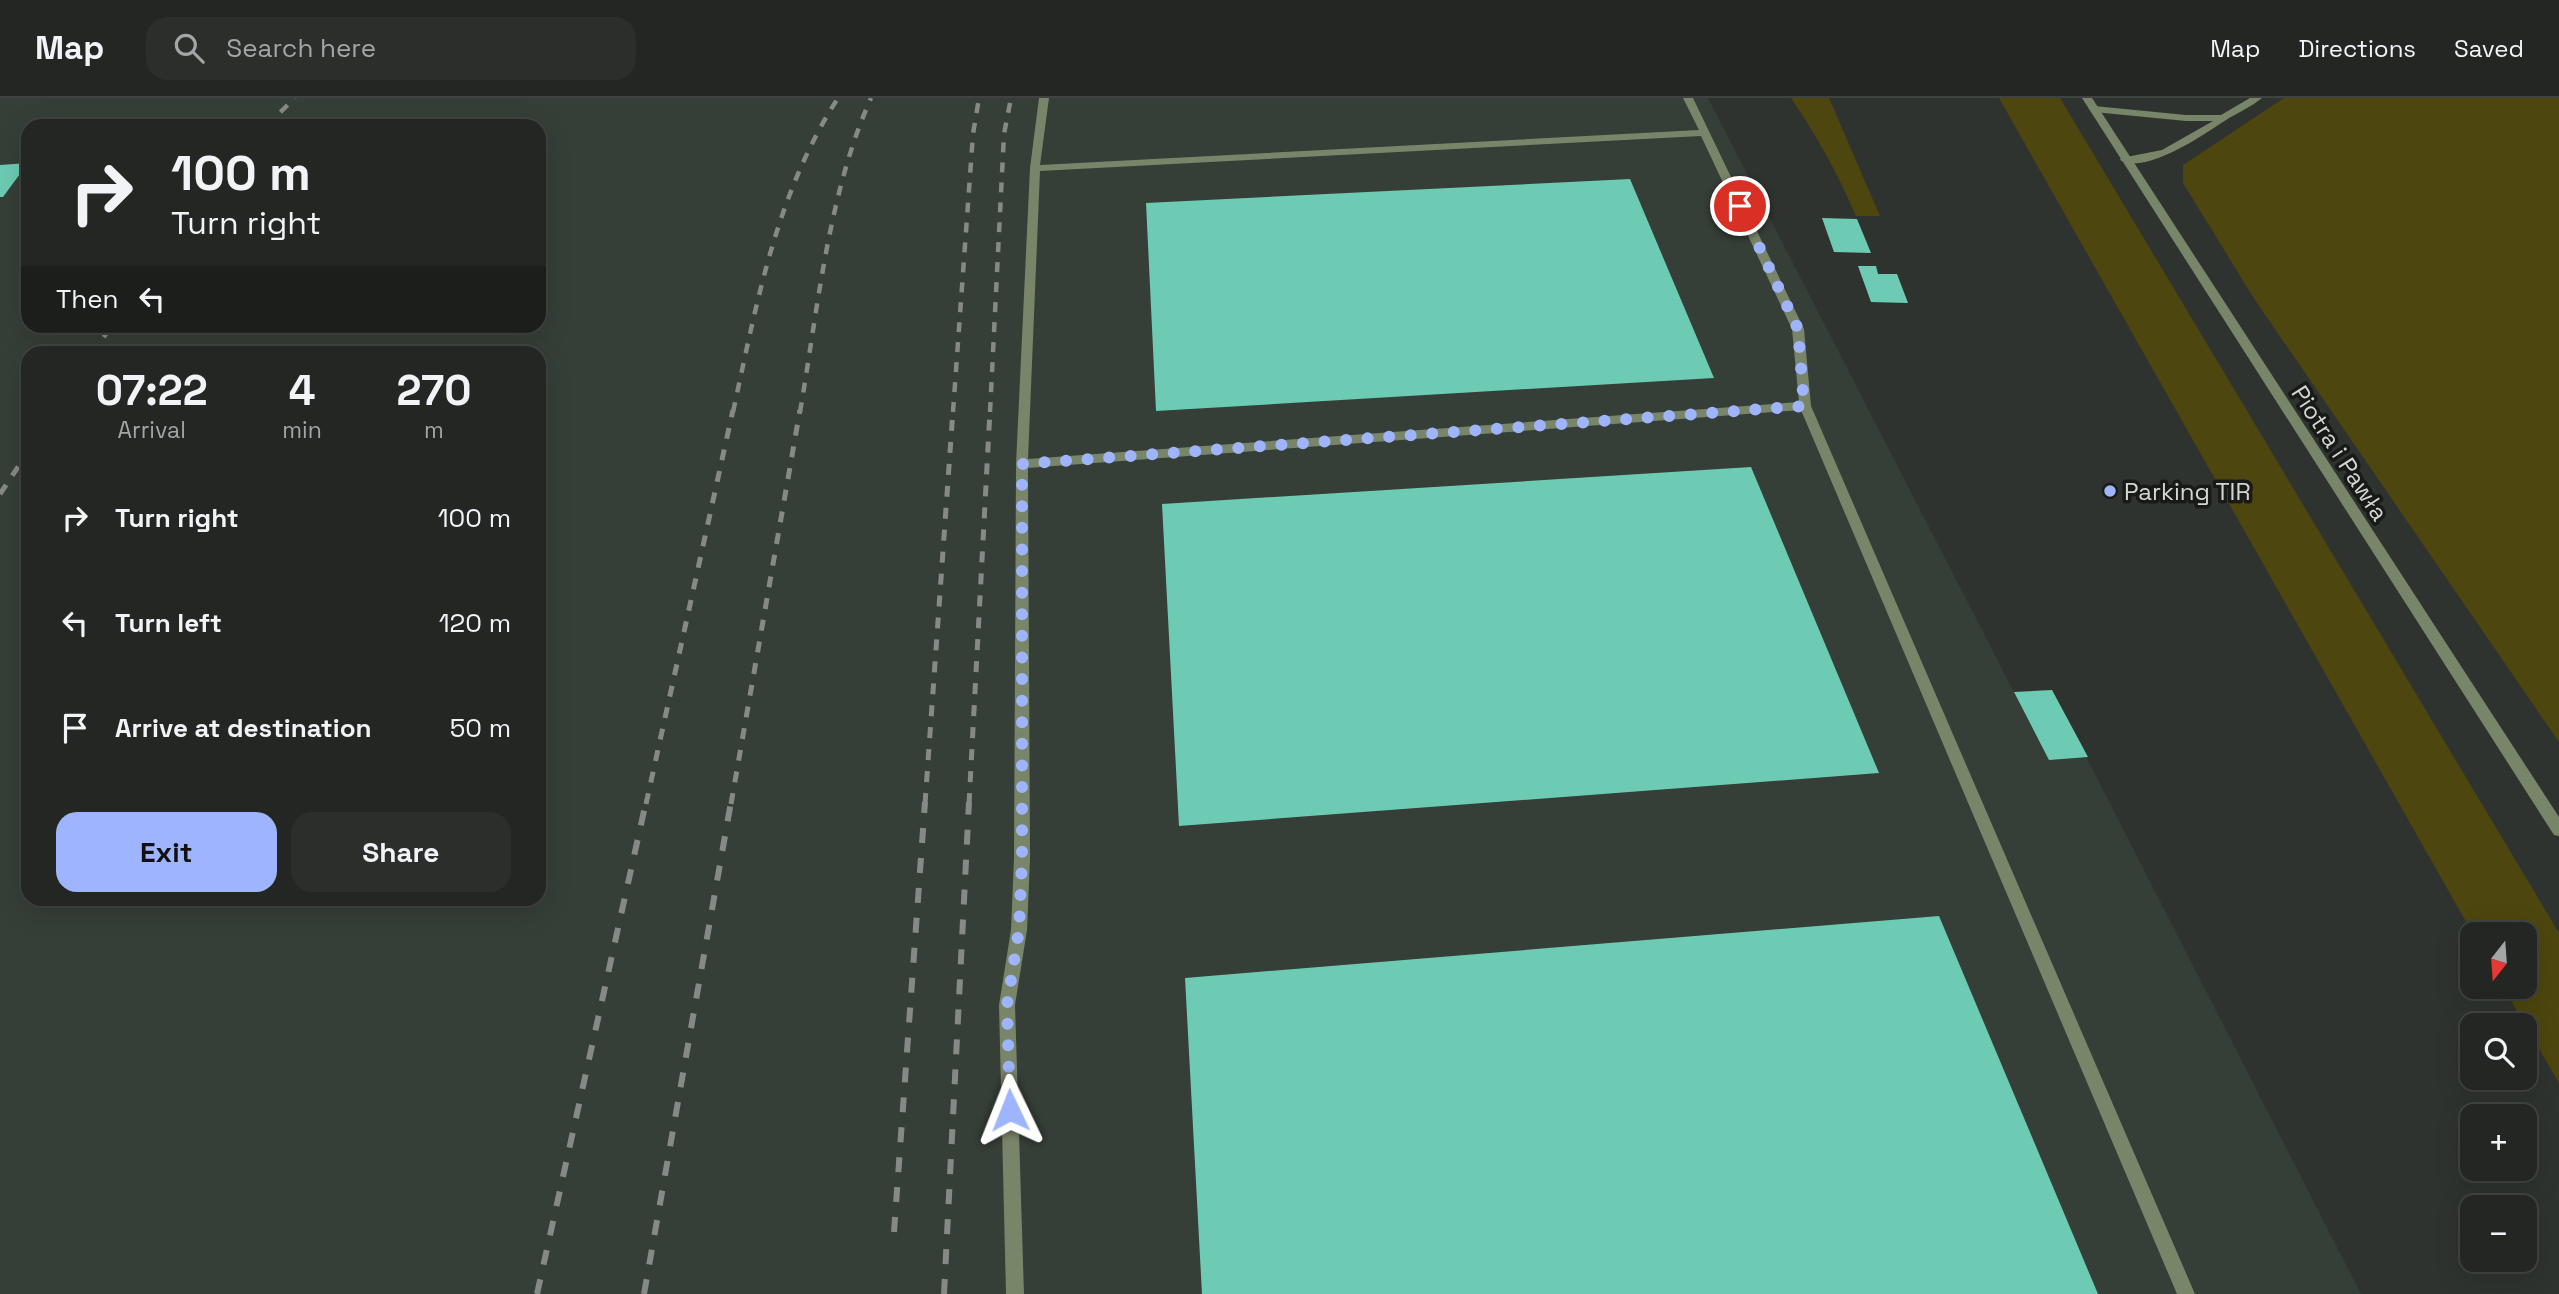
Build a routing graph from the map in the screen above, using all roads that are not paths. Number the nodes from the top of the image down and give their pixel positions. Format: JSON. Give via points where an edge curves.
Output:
{"nodes":[{"id":1,"x":1044,"y":98,"type":"edge"},
{"id":2,"x":1688,"y":98,"type":"edge"},
{"id":3,"x":2257,"y":98,"type":"edge"},
{"id":4,"x":2090,"y":104,"type":"edge"},
{"id":5,"x":2223,"y":118,"type":"junction"},
{"id":6,"x":1706,"y":133,"type":"junction"},
{"id":7,"x":2125,"y":160,"type":"junction"},
{"id":8,"x":1035,"y":168,"type":"junction"},
{"id":9,"x":1804,"y":406,"type":"junction"},
{"id":10,"x":1022,"y":464,"type":"junction"},
{"id":11,"x":2559,"y":830,"type":"edge"},
{"id":12,"x":1015,"y":1294,"type":"edge"},
{"id":13,"x":2186,"y":1294,"type":"edge"}],
"edges":[{"from":1,"to":8,"type":"street"},
{"from":2,"to":6,"type":"street"},
{"from":3,"to":5,"type":"street"},
{"from":4,"to":5,"type":"street","via":[[2186,118]]},
{"from":4,"to":7,"type":"street","name":"Piotra i Pawła"},
{"from":5,"to":7,"type":"street","via":[[2166,154]]},
{"from":6,"to":8,"type":"street"},
{"from":6,"to":9,"type":"street","via":[[1798,329]]},
{"from":7,"to":11,"type":"street","name":"Piotra i Pawła"},
{"from":8,"to":10,"type":"street"},
{"from":9,"to":10,"type":"street"},
{"from":9,"to":13,"type":"street"},
{"from":10,"to":12,"type":"street","via":[[1022,859],[1019,930],[1007,1005]]}]}
